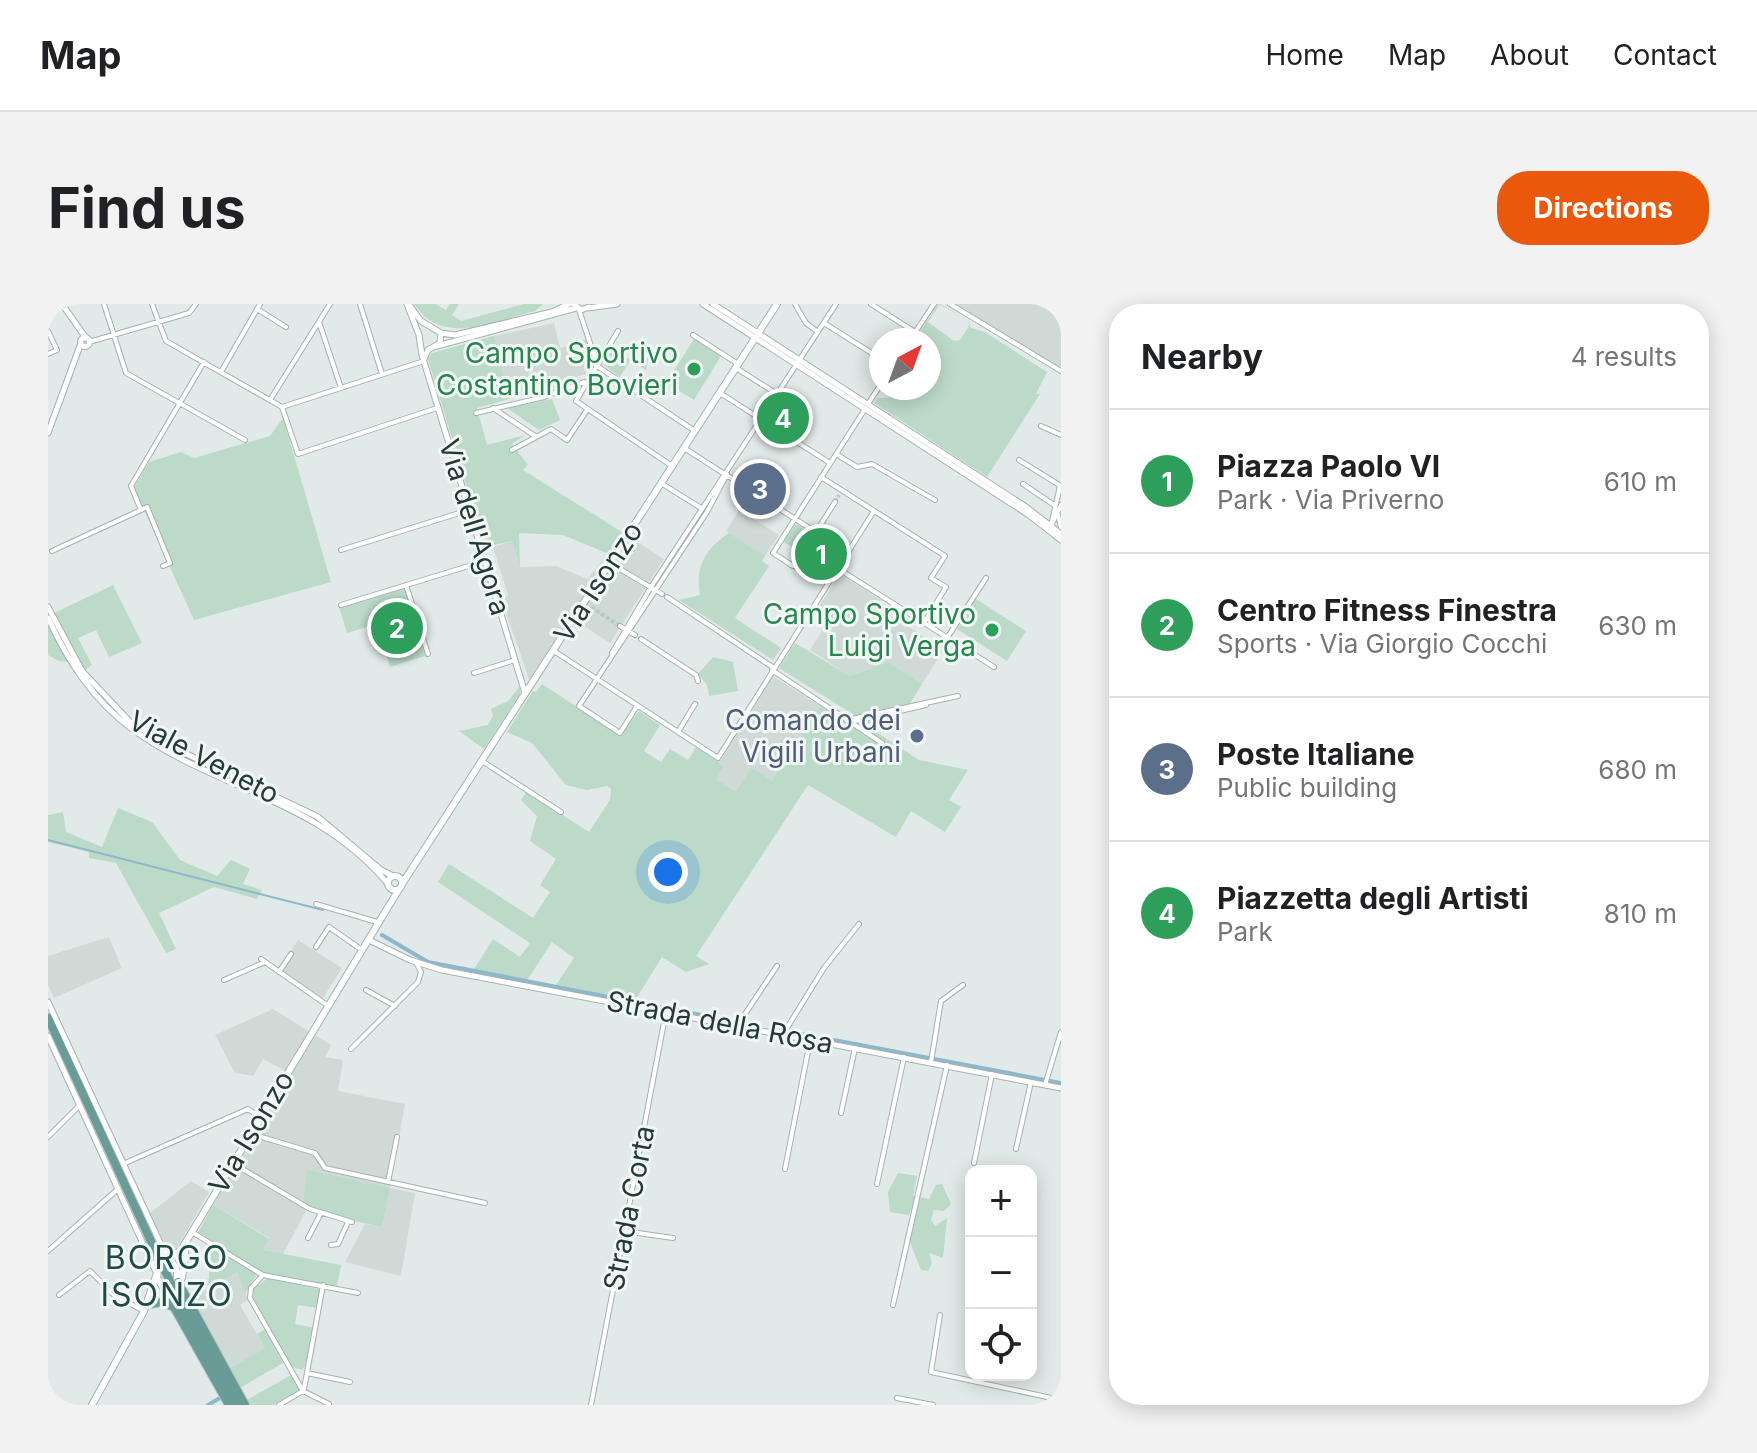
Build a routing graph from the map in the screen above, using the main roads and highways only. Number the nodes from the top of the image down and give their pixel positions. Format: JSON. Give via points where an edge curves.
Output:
{"nodes":[{"id":1,"x":777,"y":304,"type":"edge"},
{"id":2,"x":418,"y":860,"type":"junction"},
{"id":3,"x":395,"y":876,"type":"junction"},
{"id":4,"x":389,"y":886,"type":"junction"},
{"id":5,"x":401,"y":886,"type":"junction"},
{"id":6,"x":387,"y":912,"type":"junction"},
{"id":7,"x":48,"y":1018,"type":"edge"},
{"id":8,"x":183,"y":1251,"type":"junction"},
{"id":9,"x":156,"y":1252,"type":"junction"},
{"id":10,"x":170,"y":1260,"type":"junction"},
{"id":11,"x":177,"y":1269,"type":"junction"},
{"id":12,"x":156,"y":1274,"type":"junction"},
{"id":13,"x":165,"y":1291,"type":"junction"},
{"id":14,"x":178,"y":1294,"type":"junction"},
{"id":15,"x":147,"y":1308,"type":"junction"},
{"id":16,"x":92,"y":1405,"type":"edge"},
{"id":17,"x":229,"y":1405,"type":"edge"},
{"id":18,"x":238,"y":1405,"type":"edge"},
{"id":19,"x":245,"y":1405,"type":"edge"}],
"edges":[{"from":1,"to":2,"type":"main road","name":"Via Isonzo","via":[[588,605]]},
{"from":2,"to":3,"type":"main road","name":"Via Isonzo"},
{"from":2,"to":5,"type":"main road","name":"Via Isonzo"},
{"from":3,"to":4,"type":"main road","name":"Via Isonzo"},
{"from":3,"to":5,"type":"main road"},
{"from":4,"to":5,"type":"main road"},
{"from":4,"to":6,"type":"main road","name":"Via Isonzo"},
{"from":5,"to":6,"type":"main road","name":"Via Isonzo"},
{"from":6,"to":8,"type":"main road","name":"Via Isonzo"},
{"from":7,"to":9,"type":"main road"},
{"from":8,"to":9,"type":"main road"},
{"from":8,"to":10,"type":"main road"},
{"from":8,"to":11,"type":"main road"},
{"from":8,"to":14,"type":"main road"},
{"from":9,"to":14,"type":"main road","bridge":true},
{"from":10,"to":11,"type":"main road"},
{"from":10,"to":12,"type":"main road","via":[[162,1261]]},
{"from":11,"to":14,"type":"main road"},
{"from":12,"to":13,"type":"main road"},
{"from":12,"to":15,"type":"main road"},
{"from":13,"to":14,"type":"main road"},
{"from":13,"to":14,"type":"main road"},
{"from":13,"to":15,"type":"main road"},
{"from":14,"to":15,"type":"main road"},
{"from":14,"to":17,"type":"main road"},
{"from":14,"to":18,"type":"main road"},
{"from":14,"to":19,"type":"main road"},
{"from":15,"to":16,"type":"main road"}]}
